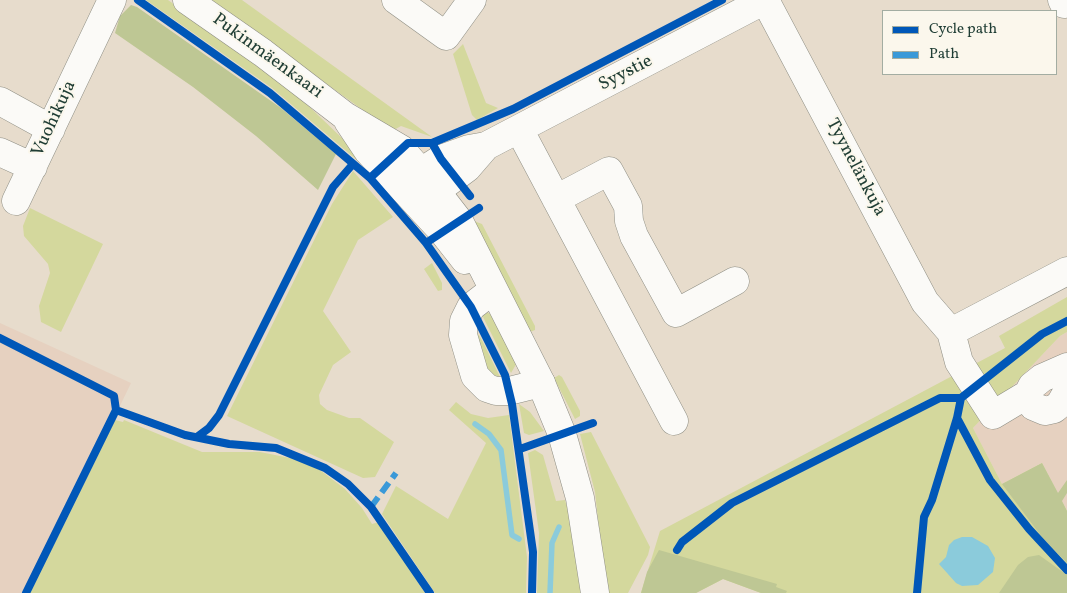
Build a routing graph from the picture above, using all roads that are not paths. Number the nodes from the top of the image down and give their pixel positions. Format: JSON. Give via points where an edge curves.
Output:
{"nodes":[{"id":1,"x":112,"y":0,"type":"edge"},
{"id":2,"x":187,"y":0,"type":"edge"},
{"id":3,"x":396,"y":0,"type":"edge"},
{"id":4,"x":472,"y":0,"type":"edge"},
{"id":5,"x":765,"y":0,"type":"edge"},
{"id":6,"x":1062,"y":0,"type":"edge"},
{"id":7,"x":1067,"y":2,"type":"edge"},
{"id":8,"x":0,"y":101,"type":"edge"},
{"id":9,"x":51,"y":128,"type":"junction"},
{"id":10,"x":519,"y":129,"type":"junction"},
{"id":11,"x":0,"y":152,"type":"edge"},
{"id":12,"x":33,"y":167,"type":"junction"},
{"id":13,"x":422,"y":186,"type":"junction"},
{"id":14,"x":556,"y":200,"type":"junction"},
{"id":15,"x":16,"y":201,"type":"dead end"},
{"id":16,"x":1067,"y":271,"type":"edge"},
{"id":17,"x":735,"y":281,"type":"dead end"},
{"id":18,"x":493,"y":290,"type":"junction"},
{"id":19,"x":951,"y":332,"type":"junction"},
{"id":20,"x":1066,"y":375,"type":"edge"},
{"id":21,"x":540,"y":383,"type":"junction"},
{"id":22,"x":674,"y":422,"type":"dead end"},
{"id":23,"x":595,"y":593,"type":"edge"}],
"edges":[{"from":1,"to":9,"type":"street","name":"Vuohikuja"},
{"from":2,"to":13,"type":"street","name":"Pukinmäenkaari","via":[[345,116],[368,151]]},
{"from":3,"to":4,"type":"street","via":[[446,36]]},
{"from":5,"to":10,"type":"street","name":"Syystie"},
{"from":5,"to":19,"type":"street","name":"Tyynelänkuja","via":[[926,302]]},
{"from":6,"to":7,"type":"street","via":[[1064,4]]},
{"from":8,"to":9,"type":"street"},
{"from":9,"to":12,"type":"street","name":"Vuohikuja"},
{"from":10,"to":13,"type":"street","name":"Syystie","via":[[486,146],[467,168]]},
{"from":10,"to":14,"type":"street"},
{"from":11,"to":12,"type":"street"},
{"from":12,"to":15,"type":"street","name":"Vuohikuja"},
{"from":13,"to":18,"type":"street","name":"Pukinmäenkaari","via":[[459,221]]},
{"from":14,"to":17,"type":"street","via":[[609,170],[628,206],[634,236],[676,313]]},
{"from":14,"to":22,"type":"street"},
{"from":16,"to":19,"type":"street"},
{"from":18,"to":21,"type":"street","name":"Pukinmäenkaari"},
{"from":18,"to":21,"type":"street","via":[[471,307],[464,322],[463,335],[475,376],[487,388],[496,391]]},
{"from":19,"to":20,"type":"street","via":[[960,362],[993,415],[1028,394],[1042,378]]},
{"from":21,"to":23,"type":"street","name":"Pukinmäenkaari","via":[[562,434],[580,498]]}]}
